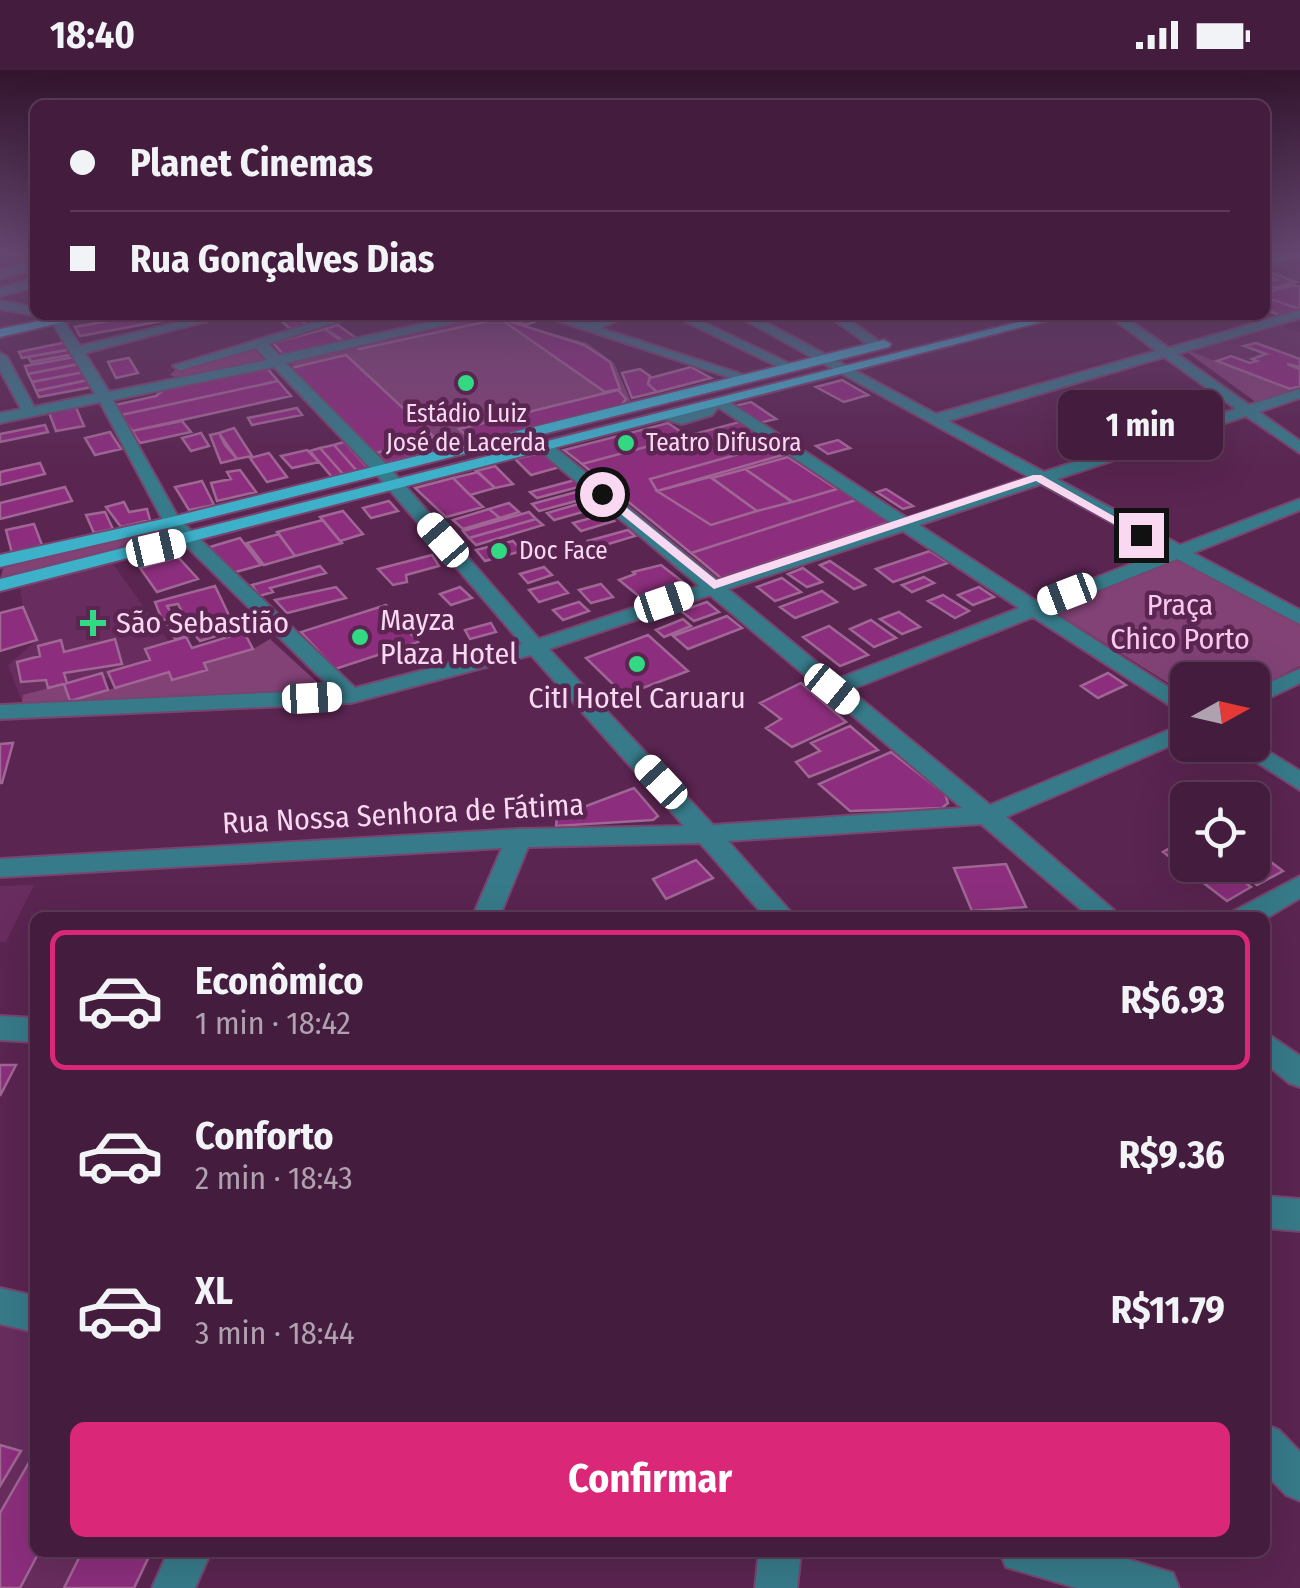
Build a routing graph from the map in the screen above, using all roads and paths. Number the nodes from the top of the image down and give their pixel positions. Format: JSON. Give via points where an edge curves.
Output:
{"nodes":[{"id":1,"x":54,"y":326,"type":"edge"},
{"id":2,"x":180,"y":326,"type":"edge"},
{"id":3,"x":306,"y":326,"type":"edge"},
{"id":4,"x":431,"y":326,"type":"edge"},
{"id":5,"x":585,"y":326,"type":"edge"},
{"id":6,"x":592,"y":326,"type":"edge"},
{"id":7,"x":701,"y":326,"type":"edge"},
{"id":8,"x":761,"y":326,"type":"edge"},
{"id":9,"x":849,"y":326,"type":"edge"},
{"id":10,"x":958,"y":326,"type":"edge"},
{"id":11,"x":1021,"y":326,"type":"edge"},
{"id":12,"x":1129,"y":326,"type":"edge"},
{"id":13,"x":1259,"y":326,"type":"edge"},
{"id":14,"x":589,"y":327,"type":"junction"},
{"id":15,"x":259,"y":343,"type":"junction"},
{"id":16,"x":879,"y":346,"type":"junction"},
{"id":17,"x":78,"y":351,"type":"junction"},
{"id":18,"x":1164,"y":352,"type":"junction"},
{"id":19,"x":0,"y":357,"type":"edge"},
{"id":20,"x":822,"y":360,"type":"junction"},
{"id":21,"x":278,"y":362,"type":"junction"},
{"id":22,"x":792,"y":368,"type":"junction"},
{"id":23,"x":162,"y":371,"type":"junction"},
{"id":24,"x":844,"y":372,"type":"junction"},
{"id":25,"x":746,"y":378,"type":"junction"},
{"id":26,"x":176,"y":382,"type":"junction"},
{"id":27,"x":102,"y":392,"type":"junction"},
{"id":28,"x":1300,"y":393,"type":"edge"},
{"id":29,"x":716,"y":404,"type":"junction"},
{"id":30,"x":29,"y":410,"type":"junction"},
{"id":31,"x":1247,"y":410,"type":"junction"},
{"id":32,"x":668,"y":416,"type":"joint"},
{"id":33,"x":0,"y":418,"type":"edge"},
{"id":34,"x":933,"y":420,"type":"junction"},
{"id":35,"x":546,"y":448,"type":"junction"},
{"id":36,"x":1300,"y":448,"type":"edge"},
{"id":37,"x":382,"y":470,"type":"junction"},
{"id":38,"x":1037,"y":477,"type":"junction"},
{"id":39,"x":397,"y":487,"type":"junction"},
{"id":40,"x":1300,"y":504,"type":"edge"},
{"id":41,"x":172,"y":522,"type":"junction"},
{"id":42,"x":902,"y":524,"type":"junction"},
{"id":43,"x":187,"y":540,"type":"junction"},
{"id":44,"x":1176,"y":554,"type":"junction"},
{"id":45,"x":0,"y":560,"type":"edge"},
{"id":46,"x":0,"y":585,"type":"edge"},
{"id":47,"x":714,"y":585,"type":"junction"},
{"id":48,"x":1031,"y":608,"type":"junction"},
{"id":49,"x":1300,"y":618,"type":"edge"},
{"id":50,"x":535,"y":647,"type":"junction"},
{"id":51,"x":1300,"y":675,"type":"edge"},
{"id":52,"x":832,"y":689,"type":"junction"},
{"id":53,"x":1270,"y":689,"type":"edge"},
{"id":54,"x":350,"y":696,"type":"junction"},
{"id":55,"x":1170,"y":698,"type":"edge"},
{"id":56,"x":0,"y":712,"type":"edge"},
{"id":57,"x":1170,"y":737,"type":"edge"},
{"id":58,"x":1269,"y":762,"type":"edge"},
{"id":59,"x":1300,"y":782,"type":"edge"},
{"id":60,"x":989,"y":815,"type":"junction"},
{"id":61,"x":709,"y":834,"type":"junction"},
{"id":62,"x":519,"y":838,"type":"junction"},
{"id":63,"x":0,"y":868,"type":"edge"},
{"id":64,"x":1300,"y":886,"type":"edge"},
{"id":65,"x":488,"y":912,"type":"edge"},
{"id":66,"x":778,"y":912,"type":"edge"},
{"id":67,"x":1103,"y":912,"type":"edge"},
{"id":68,"x":1254,"y":912,"type":"edge"},
{"id":69,"x":0,"y":1028,"type":"edge"},
{"id":70,"x":30,"y":1030,"type":"edge"},
{"id":71,"x":1270,"y":1049,"type":"edge"},
{"id":72,"x":1300,"y":1074,"type":"edge"},
{"id":73,"x":1270,"y":1212,"type":"edge"},
{"id":74,"x":1300,"y":1215,"type":"edge"},
{"id":75,"x":0,"y":1306,"type":"edge"},
{"id":76,"x":30,"y":1313,"type":"edge"},
{"id":77,"x":1270,"y":1449,"type":"edge"},
{"id":78,"x":1300,"y":1481,"type":"edge"},
{"id":79,"x":188,"y":1557,"type":"edge"},
{"id":80,"x":779,"y":1557,"type":"edge"},
{"id":81,"x":1039,"y":1557,"type":"edge"},
{"id":82,"x":1145,"y":1586,"type":"edge"},
{"id":83,"x":173,"y":1588,"type":"edge"},
{"id":84,"x":776,"y":1588,"type":"edge"}],
"edges":[{"from":1,"to":17,"type":"street"},
{"from":2,"to":17,"type":"street"},
{"from":3,"to":15,"type":"street"},
{"from":4,"to":21,"type":"street"},
{"from":5,"to":14,"type":"street"},
{"from":6,"to":14,"type":"street"},
{"from":7,"to":22,"type":"street"},
{"from":8,"to":20,"type":"street"},
{"from":9,"to":16,"type":"street"},
{"from":10,"to":16,"type":"main road"},
{"from":11,"to":24,"type":"main road"},
{"from":12,"to":18,"type":"street"},
{"from":13,"to":18,"type":"street"},
{"from":14,"to":25,"type":"street"},
{"from":15,"to":21,"type":"street"},
{"from":15,"to":23,"type":"street"},
{"from":16,"to":20,"type":"main road"},
{"from":17,"to":27,"type":"street"},
{"from":18,"to":31,"type":"street"},
{"from":18,"to":34,"type":"street"},
{"from":19,"to":30,"type":"street"},
{"from":20,"to":22,"type":"main road"},
{"from":20,"to":24,"type":"street"},
{"from":21,"to":26,"type":"street"},
{"from":21,"to":37,"type":"street"},
{"from":22,"to":25,"type":"main road"},
{"from":23,"to":26,"type":"street"},
{"from":23,"to":27,"type":"street"},
{"from":24,"to":29,"type":"main road"},
{"from":24,"to":34,"type":"street"},
{"from":25,"to":37,"type":"main road"},
{"from":26,"to":27,"type":"street"},
{"from":27,"to":30,"type":"street"},
{"from":27,"to":41,"type":"street"},
{"from":28,"to":31,"type":"street"},
{"from":29,"to":32,"type":"street","via":[[688,418]]},
{"from":29,"to":42,"type":"street"},
{"from":30,"to":33,"type":"street"},
{"from":31,"to":36,"type":"street"},
{"from":31,"to":38,"type":"street"},
{"from":32,"to":35,"type":"main road"},
{"from":34,"to":38,"type":"street"},
{"from":35,"to":39,"type":"main road"},
{"from":35,"to":47,"type":"street"},
{"from":37,"to":39,"type":"street"},
{"from":37,"to":41,"type":"main road"},
{"from":38,"to":42,"type":"street"},
{"from":38,"to":44,"type":"street"},
{"from":39,"to":43,"type":"main road"},
{"from":39,"to":50,"type":"street"},
{"from":40,"to":44,"type":"street"},
{"from":41,"to":43,"type":"street"},
{"from":41,"to":45,"type":"main road"},
{"from":42,"to":47,"type":"street"},
{"from":42,"to":48,"type":"street"},
{"from":43,"to":46,"type":"main road"},
{"from":43,"to":54,"type":"street"},
{"from":44,"to":48,"type":"street"},
{"from":44,"to":49,"type":"street"},
{"from":47,"to":50,"type":"street"},
{"from":47,"to":52,"type":"street"},
{"from":48,"to":52,"type":"street"},
{"from":48,"to":55,"type":"street"},
{"from":50,"to":54,"type":"street"},
{"from":50,"to":61,"type":"street"},
{"from":51,"to":53,"type":"street"},
{"from":52,"to":60,"type":"street"},
{"from":54,"to":56,"type":"street"},
{"from":57,"to":60,"type":"street","name":"Rua Nossa Senhora de Fátima"},
{"from":58,"to":59,"type":"street"},
{"from":60,"to":61,"type":"street","name":"Rua Nossa Senhora de Fátima"},
{"from":60,"to":67,"type":"street"},
{"from":61,"to":62,"type":"street","name":"Rua Nossa Senhora de Fátima"},
{"from":61,"to":66,"type":"street"},
{"from":62,"to":63,"type":"street","name":"Rua Nossa Senhora de Fátima"},
{"from":62,"to":65,"type":"street"},
{"from":64,"to":68,"type":"street"},
{"from":69,"to":70,"type":"street"},
{"from":71,"to":72,"type":"street"},
{"from":73,"to":74,"type":"street"},
{"from":75,"to":76,"type":"street"},
{"from":77,"to":78,"type":"street"},
{"from":79,"to":83,"type":"street"},
{"from":80,"to":84,"type":"street"},
{"from":81,"to":82,"type":"street"}]}
